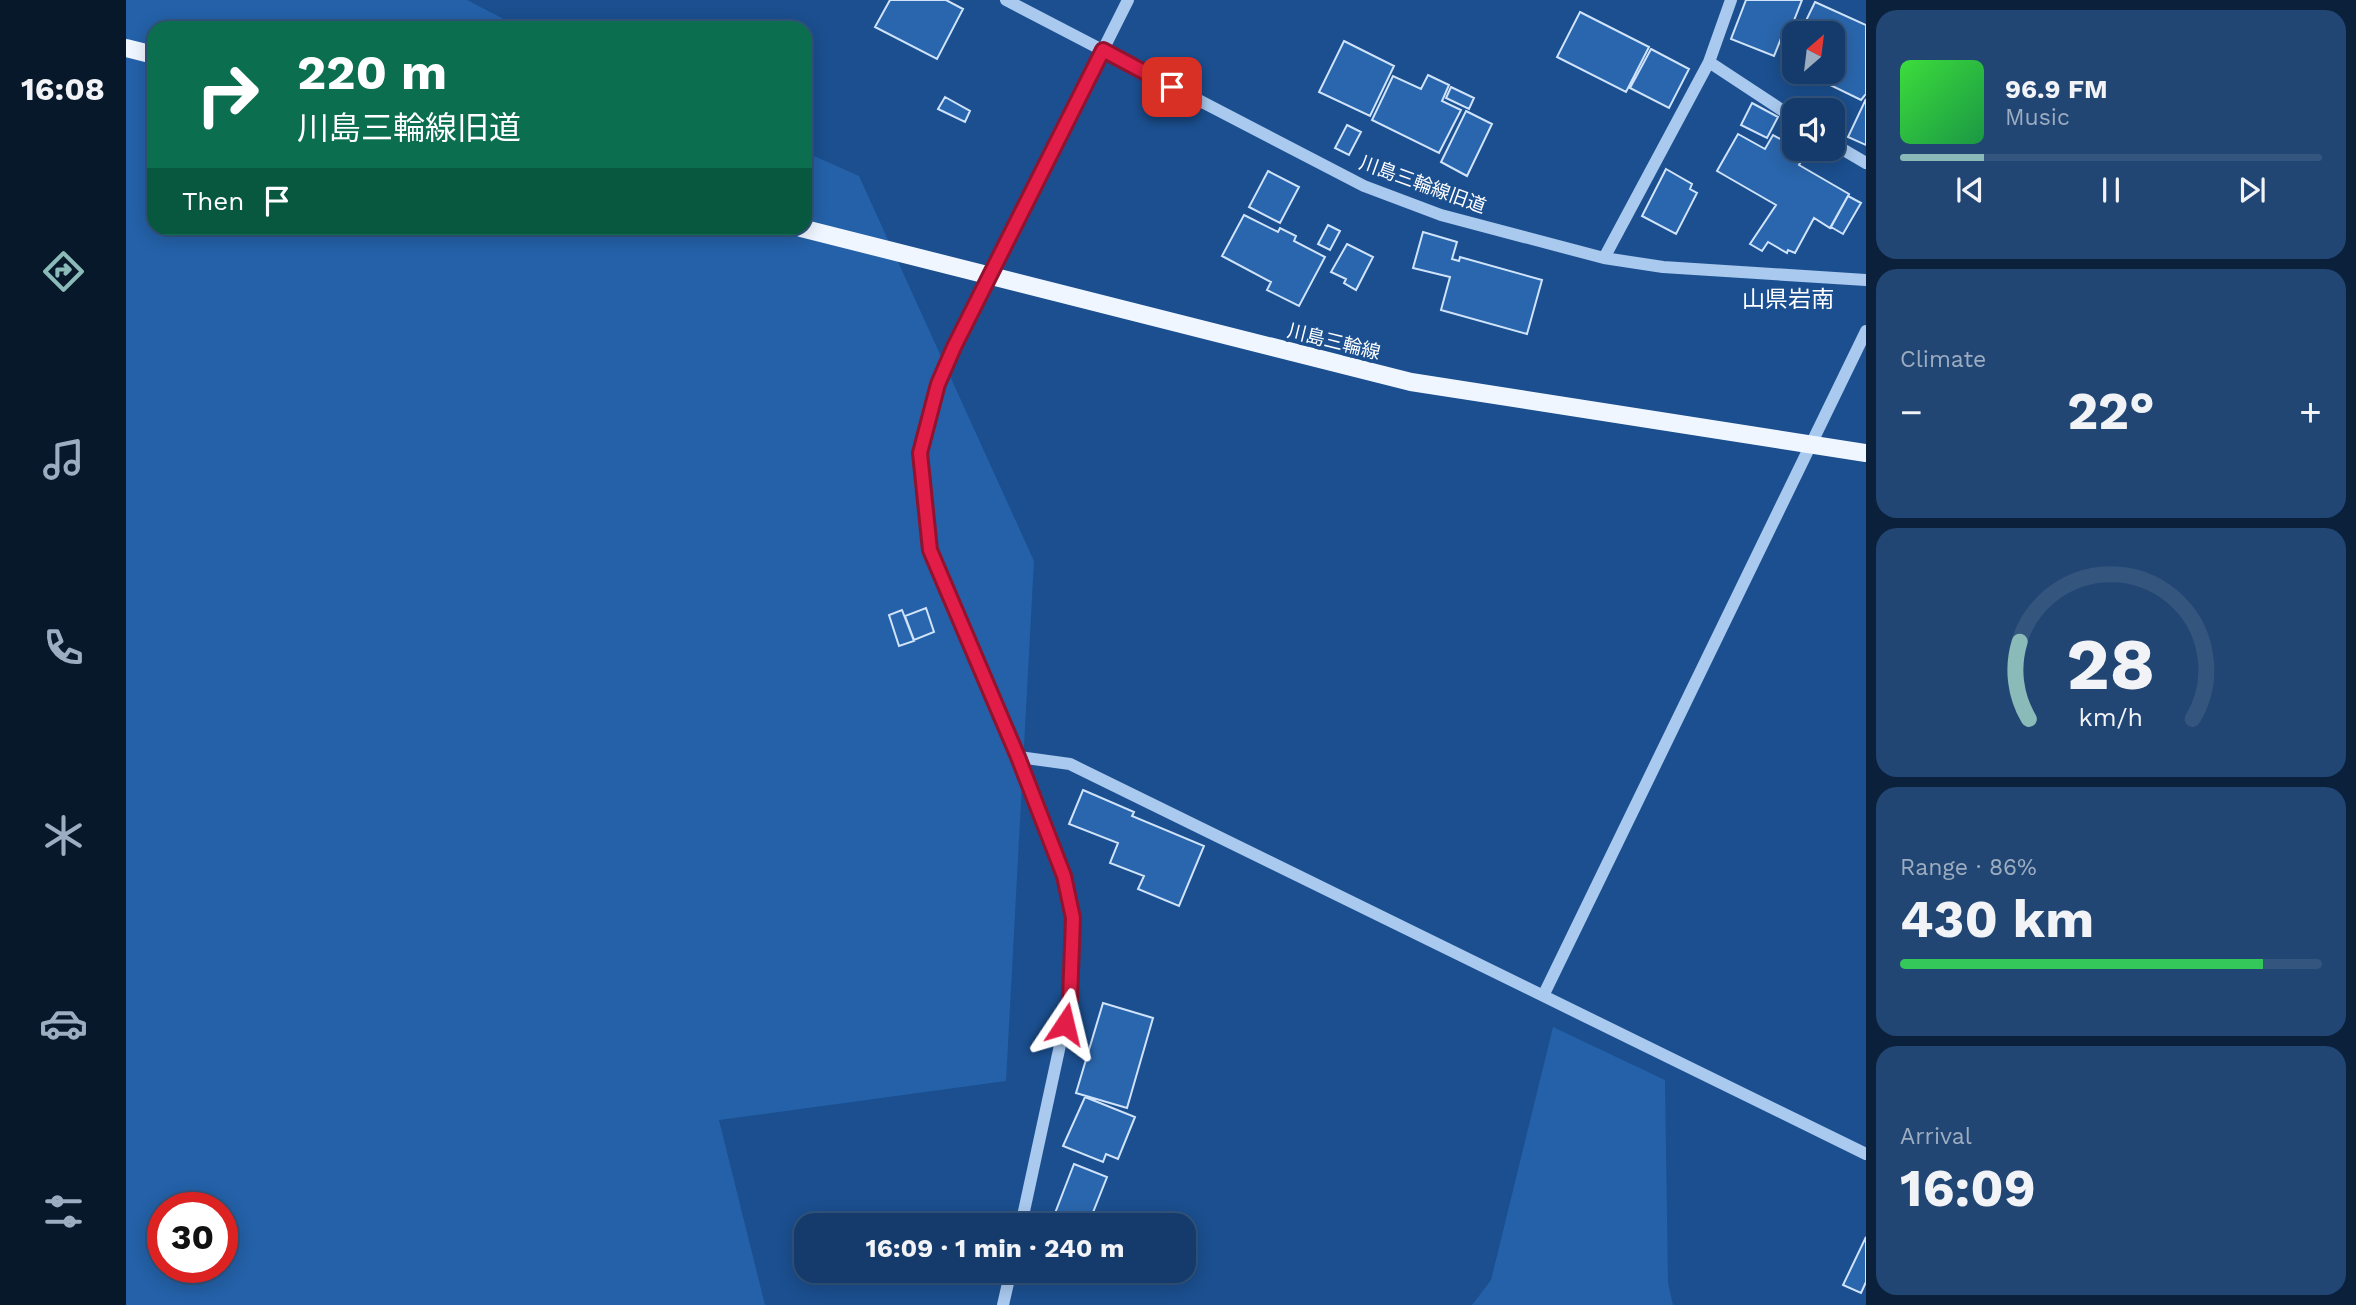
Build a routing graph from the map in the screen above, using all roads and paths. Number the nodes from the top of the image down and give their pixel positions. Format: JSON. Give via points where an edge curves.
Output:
{"nodes":[{"id":1,"x":1006,"y":0,"type":"edge"},
{"id":2,"x":1128,"y":0,"type":"edge"},
{"id":3,"x":1731,"y":0,"type":"edge"},
{"id":4,"x":126,"y":48,"type":"edge"},
{"id":5,"x":1103,"y":50,"type":"junction"},
{"id":6,"x":147,"y":53,"type":"edge"},
{"id":7,"x":1709,"y":62,"type":"junction"},
{"id":8,"x":1782,"y":110,"type":"edge"},
{"id":9,"x":1845,"y":151,"type":"edge"},
{"id":10,"x":1866,"y":163,"type":"edge"},
{"id":11,"x":812,"y":231,"type":"edge"},
{"id":12,"x":1604,"y":258,"type":"junction"},
{"id":13,"x":992,"y":278,"type":"junction"},
{"id":14,"x":1866,"y":280,"type":"edge"},
{"id":15,"x":1866,"y":331,"type":"edge"},
{"id":16,"x":1812,"y":443,"type":"junction"},
{"id":17,"x":1866,"y":453,"type":"edge"},
{"id":18,"x":1018,"y":757,"type":"junction"},
{"id":19,"x":1544,"y":994,"type":"junction"},
{"id":20,"x":1866,"y":1154,"type":"edge"},
{"id":21,"x":1024,"y":1213,"type":"edge"},
{"id":22,"x":1008,"y":1283,"type":"edge"},
{"id":23,"x":1003,"y":1305,"type":"edge"}],
"edges":[{"from":1,"to":5,"type":"street","name":"川島三輪線旧道"},
{"from":2,"to":5,"type":"street"},
{"from":3,"to":7,"type":"street"},
{"from":4,"to":6,"type":"main road"},
{"from":5,"to":12,"type":"street","name":"川島三輪線旧道","via":[[1364,186],[1441,215]]},
{"from":5,"to":13,"type":"street"},
{"from":7,"to":8,"type":"street"},
{"from":7,"to":12,"type":"street"},
{"from":9,"to":10,"type":"street"},
{"from":11,"to":13,"type":"main road","name":"川島三輪線"},
{"from":12,"to":14,"type":"street","name":"川島三輪線旧道","via":[[1663,267]]},
{"from":13,"to":16,"type":"main road","name":"川島三輪線","via":[[1411,382]]},
{"from":13,"to":18,"type":"street","via":[[938,384],[920,453],[930,550]]},
{"from":15,"to":16,"type":"street"},
{"from":16,"to":17,"type":"main road","name":"川島三輪線"},
{"from":16,"to":19,"type":"street"},
{"from":18,"to":19,"type":"street","via":[[1070,764]]},
{"from":18,"to":21,"type":"street","via":[[1064,876],[1073,918],[1070,999]]},
{"from":19,"to":20,"type":"street"},
{"from":22,"to":23,"type":"street"}]}
